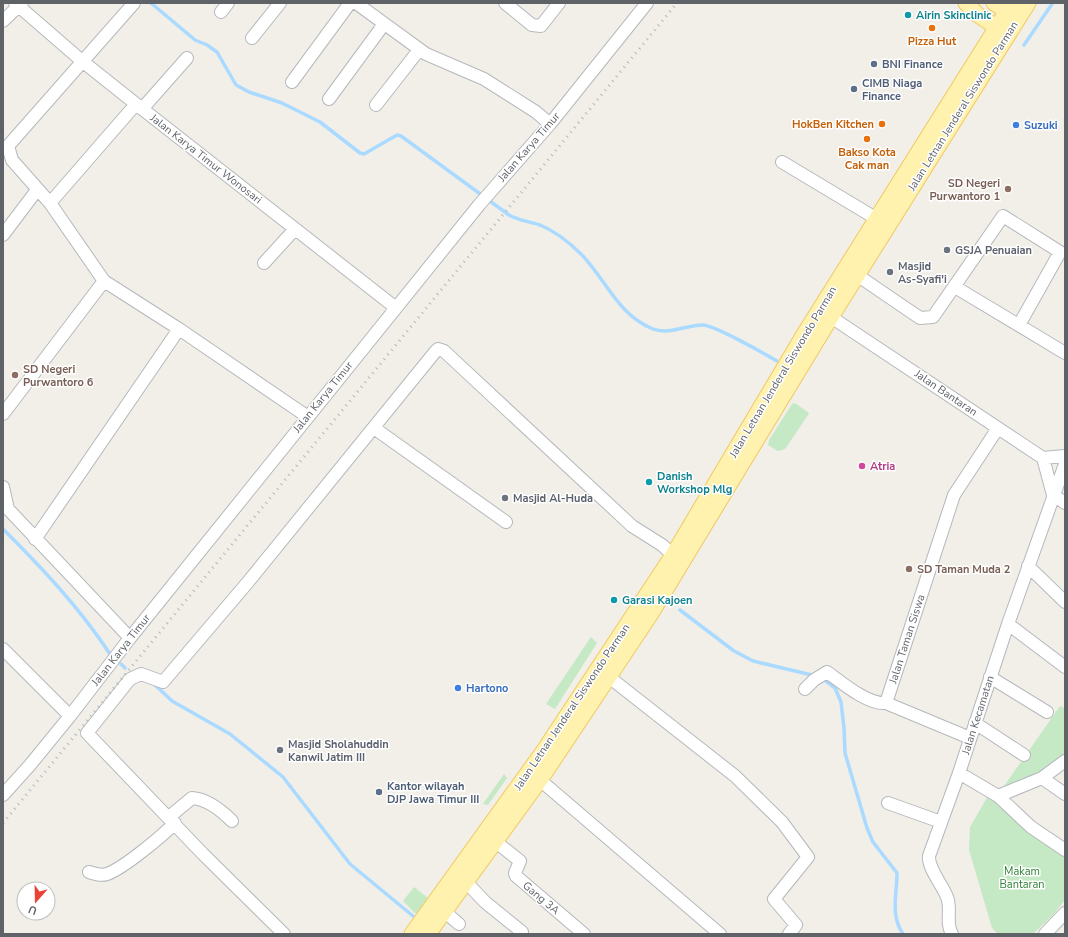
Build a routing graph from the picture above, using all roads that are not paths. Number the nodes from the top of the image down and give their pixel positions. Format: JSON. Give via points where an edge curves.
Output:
{"nodes":[{"id":1,"x":134,"y":3,"type":"edge"},
{"id":2,"x":280,"y":3,"type":"edge"},
{"id":3,"x":350,"y":3,"type":"edge"},
{"id":4,"x":356,"y":3,"type":"edge"},
{"id":5,"x":505,"y":3,"type":"edge"},
{"id":6,"x":559,"y":3,"type":"edge"},
{"id":7,"x":648,"y":3,"type":"edge"},
{"id":8,"x":966,"y":3,"type":"edge"},
{"id":9,"x":994,"y":3,"type":"edge"},
{"id":10,"x":1028,"y":3,"type":"edge"},
{"id":11,"x":18,"y":4,"type":"edge"},
{"id":12,"x":1013,"y":11,"type":"edge"},
{"id":13,"x":3,"y":21,"type":"edge"},
{"id":14,"x":384,"y":24,"type":"junction"},
{"id":15,"x":1002,"y":31,"type":"junction"},
{"id":16,"x":252,"y":38,"type":"dead end"},
{"id":17,"x":419,"y":50,"type":"junction"},
{"id":18,"x":187,"y":58,"type":"dead end"},
{"id":19,"x":82,"y":61,"type":"junction"},
{"id":20,"x":292,"y":82,"type":"dead end"},
{"id":21,"x":329,"y":99,"type":"dead end"},
{"id":22,"x":376,"y":105,"type":"dead end"},
{"id":23,"x":139,"y":107,"type":"junction"},
{"id":24,"x":550,"y":124,"type":"junction"},
{"id":25,"x":782,"y":162,"type":"dead end"},
{"id":26,"x":37,"y":190,"type":"junction"},
{"id":27,"x":50,"y":203,"type":"junction"},
{"id":28,"x":877,"y":219,"type":"junction"},
{"id":29,"x":295,"y":229,"type":"junction"},
{"id":30,"x":3,"y":235,"type":"edge"},
{"id":31,"x":264,"y":263,"type":"dead end"},
{"id":32,"x":858,"y":275,"type":"junction"},
{"id":33,"x":104,"y":281,"type":"junction"},
{"id":34,"x":955,"y":287,"type":"junction"},
{"id":35,"x":396,"y":308,"type":"junction"},
{"id":36,"x":831,"y":317,"type":"junction"},
{"id":37,"x":1019,"y":325,"type":"junction"},
{"id":38,"x":179,"y":329,"type":"junction"},
{"id":39,"x":1065,"y":353,"type":"edge"},
{"id":40,"x":3,"y":414,"type":"edge"},
{"id":41,"x":308,"y":417,"type":"junction"},
{"id":42,"x":374,"y":428,"type":"junction"},
{"id":43,"x":998,"y":428,"type":"junction"},
{"id":44,"x":742,"y":451,"type":"junction"},
{"id":45,"x":1065,"y":456,"type":"edge"},
{"id":46,"x":1043,"y":458,"type":"junction"},
{"id":47,"x":1065,"y":464,"type":"edge"},
{"id":48,"x":3,"y":488,"type":"edge"},
{"id":49,"x":1053,"y":495,"type":"junction"},
{"id":50,"x":1065,"y":503,"type":"edge"},
{"id":51,"x":506,"y":522,"type":"dead end"},
{"id":52,"x":699,"y":525,"type":"junction"},
{"id":53,"x":35,"y":539,"type":"junction"},
{"id":54,"x":673,"y":555,"type":"junction"},
{"id":55,"x":1028,"y":566,"type":"junction"},
{"id":56,"x":1065,"y":602,"type":"edge"},
{"id":57,"x":1008,"y":624,"type":"junction"},
{"id":58,"x":130,"y":638,"type":"junction"},
{"id":59,"x":3,"y":648,"type":"edge"},
{"id":60,"x":1065,"y":667,"type":"edge"},
{"id":61,"x":609,"y":677,"type":"junction"},
{"id":62,"x":990,"y":678,"type":"junction"},
{"id":63,"x":805,"y":689,"type":"dead end"},
{"id":64,"x":886,"y":703,"type":"junction"},
{"id":65,"x":1047,"y":712,"type":"dead end"},
{"id":66,"x":70,"y":716,"type":"junction"},
{"id":67,"x":975,"y":723,"type":"junction"},
{"id":68,"x":970,"y":738,"type":"junction"},
{"id":69,"x":1024,"y":755,"type":"dead end"},
{"id":70,"x":1065,"y":761,"type":"edge"},
{"id":71,"x":959,"y":773,"type":"junction"},
{"id":72,"x":1042,"y":778,"type":"junction"},
{"id":73,"x":540,"y":780,"type":"junction"},
{"id":74,"x":1065,"y":794,"type":"edge"},
{"id":75,"x":3,"y":795,"type":"edge"},
{"id":76,"x":998,"y":796,"type":"junction"},
{"id":77,"x":888,"y":803,"type":"dead end"},
{"id":78,"x":172,"y":820,"type":"junction"},
{"id":79,"x":232,"y":821,"type":"dead end"},
{"id":80,"x":941,"y":822,"type":"junction"},
{"id":81,"x":496,"y":842,"type":"junction"},
{"id":82,"x":1065,"y":850,"type":"edge"},
{"id":83,"x":89,"y":872,"type":"dead end"},
{"id":84,"x":467,"y":883,"type":"junction"},
{"id":85,"x":444,"y":912,"type":"junction"},
{"id":86,"x":1065,"y":913,"type":"edge"},
{"id":87,"x":458,"y":924,"type":"dead end"},
{"id":88,"x":522,"y":932,"type":"dead end"},
{"id":89,"x":284,"y":934,"type":"edge"},
{"id":90,"x":412,"y":934,"type":"edge"},
{"id":91,"x":428,"y":934,"type":"edge"},
{"id":92,"x":584,"y":934,"type":"edge"},
{"id":93,"x":720,"y":934,"type":"edge"},
{"id":94,"x":789,"y":934,"type":"edge"},
{"id":95,"x":952,"y":934,"type":"edge"},
{"id":96,"x":1045,"y":934,"type":"edge"}],
"edges":[{"from":1,"to":19,"type":"street"},
{"from":2,"to":16,"type":"street"},
{"from":3,"to":20,"type":"street"},
{"from":4,"to":14,"type":"street"},
{"from":5,"to":6,"type":"street","via":[[532,25],[541,26]]},
{"from":7,"to":24,"type":"street","name":"Jalan Karya Timur"},
{"from":8,"to":15,"type":"main road","via":[[978,15]]},
{"from":9,"to":12,"type":"main road"},
{"from":10,"to":12,"type":"main road","name":"Jalan Letnan Jenderal Siswondo Parman"},
{"from":11,"to":13,"type":"street"},
{"from":11,"to":19,"type":"street","name":"Jalan Karya Timur Wonosari"},
{"from":12,"to":15,"type":"main road","name":"Jalan Letnan Jenderal Siswondo Parman"},
{"from":14,"to":17,"type":"street"},
{"from":14,"to":21,"type":"street"},
{"from":15,"to":28,"type":"main road","name":"Jalan Letnan Jenderal Siswondo Parman"},
{"from":15,"to":32,"type":"main road","name":"Jalan Letnan Jenderal Siswondo Parman"},
{"from":17,"to":22,"type":"street"},
{"from":17,"to":24,"type":"street","via":[[437,61],[484,79],[536,112]]},
{"from":18,"to":23,"type":"street"},
{"from":19,"to":23,"type":"street","name":"Jalan Karya Timur Wonosari"},
{"from":19,"to":26,"type":"street","via":[[8,146],[12,160]]},
{"from":23,"to":27,"type":"street"},
{"from":23,"to":29,"type":"street","name":"Jalan Karya Timur Wonosari"},
{"from":24,"to":35,"type":"street","name":"Jalan Karya Timur","via":[[479,205]]},
{"from":25,"to":28,"type":"street"},
{"from":26,"to":27,"type":"street"},
{"from":26,"to":30,"type":"street"},
{"from":27,"to":33,"type":"street"},
{"from":28,"to":44,"type":"main road","name":"Jalan Letnan Jenderal Siswondo Parman","via":[[803,336]]},
{"from":29,"to":31,"type":"street"},
{"from":29,"to":35,"type":"street","name":"Jalan Karya Timur Wonosari"},
{"from":32,"to":34,"type":"street","via":[[920,318],[933,317]]},
{"from":32,"to":36,"type":"main road","name":"Jalan Letnan Jenderal Siswondo Parman"},
{"from":33,"to":38,"type":"street"},
{"from":33,"to":40,"type":"street"},
{"from":34,"to":37,"type":"street"},
{"from":34,"to":37,"type":"street","via":[[1003,216],[1060,252]]},
{"from":35,"to":41,"type":"street","name":"Jalan Karya Timur"},
{"from":36,"to":43,"type":"street","name":"Jalan Bantaran"},
{"from":36,"to":44,"type":"main road","name":"Jalan Letnan Jenderal Siswondo Parman"},
{"from":37,"to":39,"type":"street"},
{"from":38,"to":41,"type":"street"},
{"from":38,"to":53,"type":"street"},
{"from":41,"to":58,"type":"street","name":"Jalan Karya Timur"},
{"from":42,"to":51,"type":"street"},
{"from":42,"to":54,"type":"street","via":[[435,352],[438,349],[444,351],[632,526]]},
{"from":42,"to":78,"type":"street","via":[[163,682],[135,676],[87,733]]},
{"from":43,"to":46,"type":"street","name":"Jalan Bantaran"},
{"from":43,"to":64,"type":"street","name":"Jalan Taman Siswa","via":[[954,495]]},
{"from":44,"to":52,"type":"main road","name":"Jalan Letnan Jenderal Siswondo Parman"},
{"from":45,"to":46,"type":"street"},
{"from":46,"to":49,"type":"street"},
{"from":47,"to":49,"type":"street","name":"Jalan Kecamatan"},
{"from":48,"to":53,"type":"street","via":[[8,509]]},
{"from":49,"to":50,"type":"street"},
{"from":49,"to":55,"type":"street","name":"Jalan Kecamatan"},
{"from":52,"to":54,"type":"main road","name":"Jalan Letnan Jenderal Siswondo Parman"},
{"from":52,"to":61,"type":"main road","name":"Jalan Letnan Jenderal Siswondo Parman"},
{"from":53,"to":58,"type":"street"},
{"from":54,"to":90,"type":"main road","name":"Jalan Letnan Jenderal Siswondo Parman","via":[[554,736]]},
{"from":55,"to":56,"type":"street"},
{"from":55,"to":57,"type":"street","name":"Jalan Kecamatan"},
{"from":57,"to":60,"type":"street"},
{"from":57,"to":62,"type":"street","name":"Jalan Kecamatan"},
{"from":58,"to":66,"type":"street","name":"Jalan Karya Timur"},
{"from":59,"to":66,"type":"street"},
{"from":61,"to":73,"type":"main road","name":"Jalan Letnan Jenderal Siswondo Parman"},
{"from":61,"to":94,"type":"street","via":[[735,776],[782,822],[808,857],[774,899],[796,925]]},
{"from":62,"to":65,"type":"street"},
{"from":62,"to":67,"type":"street","name":"Jalan Kecamatan"},
{"from":63,"to":64,"type":"street","via":[[827,672],[851,690],[876,703]]},
{"from":64,"to":68,"type":"street"},
{"from":66,"to":75,"type":"street","name":"Jalan Karya Timur"},
{"from":67,"to":68,"type":"street","name":"Jalan Kecamatan"},
{"from":67,"to":69,"type":"street"},
{"from":68,"to":71,"type":"street","name":"Jalan Kecamatan"},
{"from":70,"to":72,"type":"street"},
{"from":71,"to":76,"type":"street"},
{"from":71,"to":80,"type":"street","name":"Jalan Kecamatan"},
{"from":72,"to":74,"type":"street"},
{"from":72,"to":76,"type":"street"},
{"from":73,"to":81,"type":"main road","name":"Jalan Letnan Jenderal Siswondo Parman"},
{"from":73,"to":93,"type":"street"},
{"from":76,"to":82,"type":"street","via":[[1031,826]]},
{"from":77,"to":80,"type":"street"},
{"from":78,"to":79,"type":"street","via":[[192,798],[198,798],[216,807]]},
{"from":78,"to":83,"type":"street","via":[[133,858],[108,874]]},
{"from":78,"to":89,"type":"street"},
{"from":80,"to":95,"type":"street","name":"Jalan Kecamatan","via":[[929,861],[948,897],[948,923]]},
{"from":81,"to":84,"type":"main road","name":"Jalan Letnan Jenderal Siswondo Parman"},
{"from":81,"to":92,"type":"street","name":"Gang 3A","via":[[520,862],[516,876]]},
{"from":84,"to":85,"type":"main road","name":"Jalan Letnan Jenderal Siswondo Parman"},
{"from":84,"to":88,"type":"street","via":[[485,902]]},
{"from":85,"to":87,"type":"street"},
{"from":85,"to":91,"type":"main road","name":"Jalan Letnan Jenderal Siswondo Parman"},
{"from":86,"to":96,"type":"street"}]}
